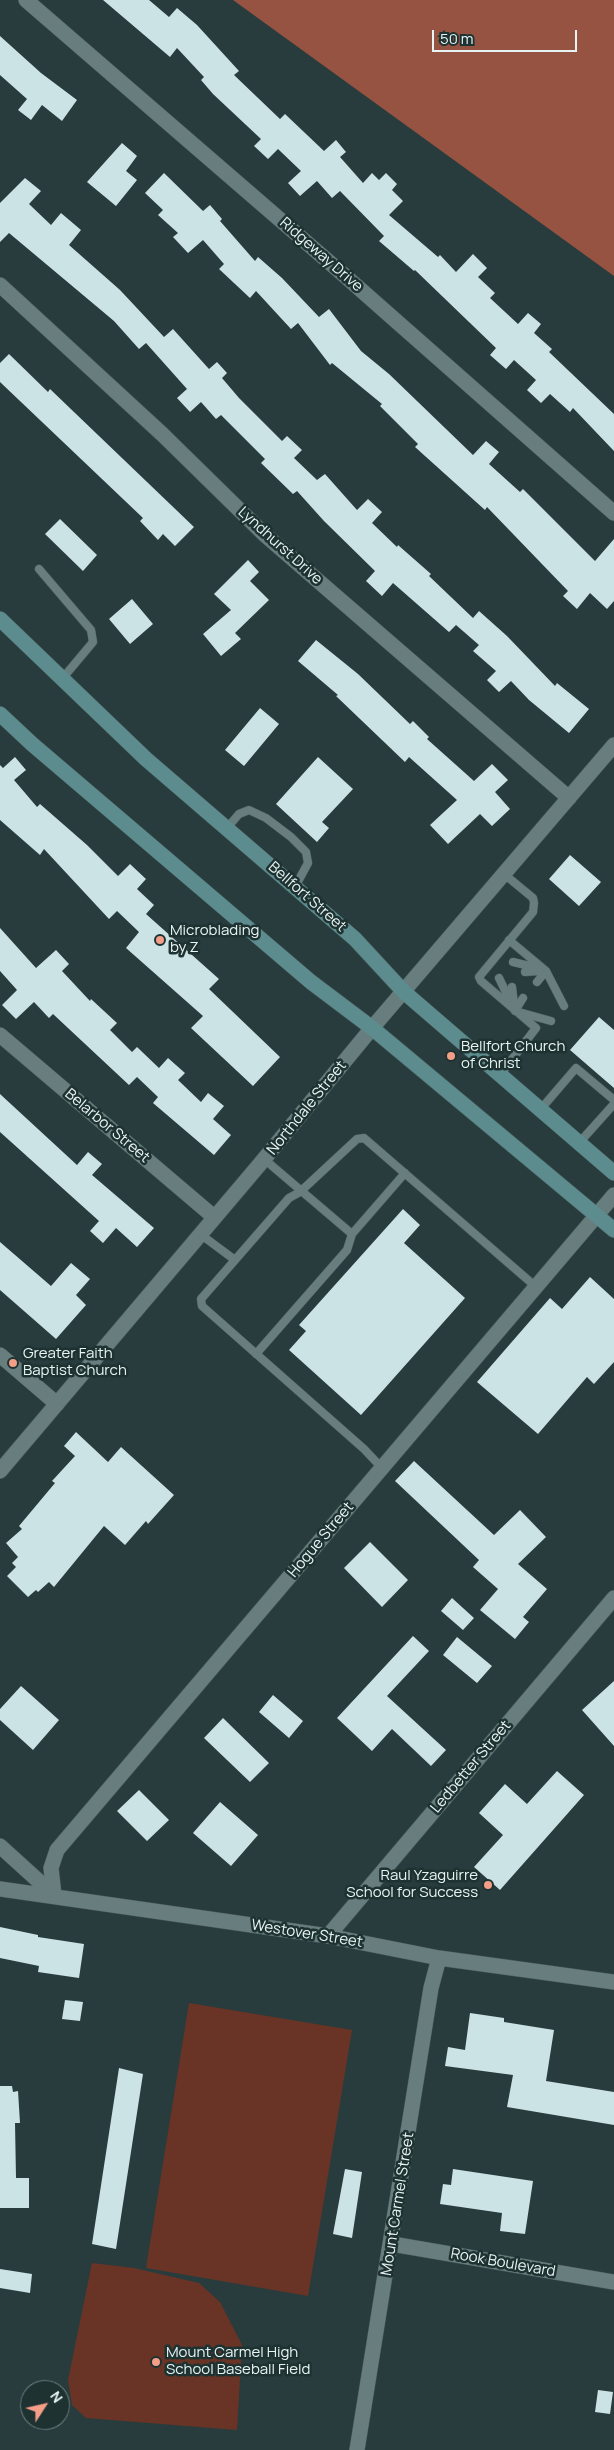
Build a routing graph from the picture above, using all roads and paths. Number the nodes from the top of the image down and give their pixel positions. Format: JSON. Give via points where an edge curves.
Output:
{"nodes":[{"id":1,"x":26,"y":0,"type":"edge"},
{"id":2,"x":0,"y":285,"type":"edge"},
{"id":3,"x":614,"y":513,"type":"edge"},
{"id":4,"x":38,"y":569,"type":"dead end"},
{"id":5,"x":0,"y":619,"type":"edge"},
{"id":6,"x":62,"y":679,"type":"junction"},
{"id":7,"x":0,"y":714,"type":"edge"},
{"id":8,"x":614,"y":745,"type":"edge"},
{"id":9,"x":569,"y":798,"type":"junction"},
{"id":10,"x":227,"y":828,"type":"junction"},
{"id":11,"x":504,"y":874,"type":"junction"},
{"id":12,"x":295,"y":887,"type":"junction"},
{"id":13,"x":508,"y":940,"type":"junction"},
{"id":14,"x":513,"y":962,"type":"dead end"},
{"id":15,"x":546,"y":971,"type":"junction"},
{"id":16,"x":525,"y":972,"type":"dead end"},
{"id":17,"x":499,"y":978,"type":"dead end"},
{"id":18,"x":537,"y":982,"type":"dead end"},
{"id":19,"x":512,"y":987,"type":"dead end"},
{"id":20,"x":404,"y":992,"type":"junction"},
{"id":21,"x":552,"y":996,"type":"dead end"},
{"id":22,"x":523,"y":998,"type":"dead end"},
{"id":23,"x":564,"y":1006,"type":"dead end"},
{"id":24,"x":515,"y":1010,"type":"junction"},
{"id":25,"x":539,"y":1012,"type":"dead end"},
{"id":26,"x":552,"y":1021,"type":"dead end"},
{"id":27,"x":372,"y":1028,"type":"junction"},
{"id":28,"x":0,"y":1035,"type":"edge"},
{"id":29,"x":500,"y":1075,"type":"junction"},
{"id":30,"x":614,"y":1102,"type":"edge"},
{"id":31,"x":540,"y":1110,"type":"junction"},
{"id":32,"x":579,"y":1143,"type":"junction"},
{"id":33,"x":264,"y":1159,"type":"junction"},
{"id":34,"x":614,"y":1173,"type":"edge"},
{"id":35,"x":405,"y":1174,"type":"junction"},
{"id":36,"x":300,"y":1192,"type":"junction"},
{"id":37,"x":614,"y":1195,"type":"edge"},
{"id":38,"x":597,"y":1215,"type":"junction"},
{"id":39,"x":214,"y":1217,"type":"junction"},
{"id":40,"x":614,"y":1230,"type":"edge"},
{"id":41,"x":200,"y":1234,"type":"junction"},
{"id":42,"x":352,"y":1234,"type":"junction"},
{"id":43,"x":235,"y":1260,"type":"junction"},
{"id":44,"x":535,"y":1286,"type":"junction"},
{"id":45,"x":256,"y":1354,"type":"junction"},
{"id":46,"x":0,"y":1355,"type":"edge"},
{"id":47,"x":57,"y":1404,"type":"junction"},
{"id":48,"x":382,"y":1468,"type":"junction"},
{"id":49,"x":0,"y":1471,"type":"edge"},
{"id":50,"x":614,"y":1598,"type":"edge"},
{"id":51,"x":0,"y":1846,"type":"edge"},
{"id":52,"x":0,"y":1889,"type":"edge"},
{"id":53,"x":54,"y":1895,"type":"junction"},
{"id":54,"x":328,"y":1936,"type":"junction"},
{"id":55,"x":439,"y":1958,"type":"junction"},
{"id":56,"x":614,"y":1982,"type":"edge"},
{"id":57,"x":392,"y":2244,"type":"junction"},
{"id":58,"x":614,"y":2282,"type":"edge"},
{"id":59,"x":357,"y":2450,"type":"edge"}],
"edges":[{"from":1,"to":3,"type":"street","name":"Ridgeway Drive"},
{"from":2,"to":9,"type":"street","name":"Lyndhurst Drive","via":[[162,434],[264,534]]},
{"from":4,"to":6,"type":"lane","via":[[91,630],[93,642]]},
{"from":5,"to":6,"type":"main road","name":"Bellfort Street"},
{"from":6,"to":10,"type":"main road","name":"Bellfort Street","via":[[146,759]]},
{"from":7,"to":27,"type":"main road","via":[[311,982]]},
{"from":8,"to":9,"type":"street","name":"Northdale Street"},
{"from":9,"to":11,"type":"street","name":"Northdale Street"},
{"from":10,"to":12,"type":"main road","name":"Bellfort Street"},
{"from":10,"to":12,"type":"lane","via":[[239,814],[249,810],[291,837],[306,852],[308,863]]},
{"from":11,"to":13,"type":"lane","via":[[533,898],[534,903],[533,912]]},
{"from":11,"to":20,"type":"street","name":"Northdale Street"},
{"from":12,"to":20,"type":"main road","name":"Bellfort Street","via":[[356,939]]},
{"from":13,"to":15,"type":"lane"},
{"from":13,"to":24,"type":"lane","via":[[479,977]]},
{"from":14,"to":15,"type":"lane"},
{"from":15,"to":16,"type":"lane"},
{"from":15,"to":18,"type":"lane"},
{"from":15,"to":21,"type":"lane"},
{"from":15,"to":23,"type":"lane"},
{"from":17,"to":24,"type":"lane"},
{"from":19,"to":24,"type":"lane"},
{"from":20,"to":27,"type":"street","name":"Northdale Street"},
{"from":20,"to":29,"type":"main road","name":"Bellfort Street"},
{"from":22,"to":24,"type":"lane"},
{"from":24,"to":25,"type":"lane"},
{"from":24,"to":26,"type":"lane"},
{"from":24,"to":29,"type":"lane","via":[[536,1028]]},
{"from":27,"to":33,"type":"street","name":"Northdale Street"},
{"from":27,"to":38,"type":"main road"},
{"from":28,"to":39,"type":"street","name":"Belarbor Street"},
{"from":29,"to":31,"type":"main road","name":"Bellfort Street"},
{"from":30,"to":31,"type":"lane","via":[[576,1068]]},
{"from":30,"to":32,"type":"lane"},
{"from":31,"to":32,"type":"main road","name":"Bellfort Street"},
{"from":32,"to":34,"type":"main road","name":"Bellfort Street"},
{"from":33,"to":36,"type":"lane"},
{"from":33,"to":39,"type":"street","name":"Northdale Street"},
{"from":35,"to":36,"type":"lane","via":[[364,1138],[357,1139]]},
{"from":35,"to":42,"type":"lane"},
{"from":35,"to":44,"type":"lane"},
{"from":36,"to":42,"type":"lane"},
{"from":36,"to":43,"type":"lane","via":[[289,1198]]},
{"from":37,"to":38,"type":"street","name":"Hogue Street"},
{"from":38,"to":40,"type":"main road"},
{"from":38,"to":44,"type":"street","name":"Hogue Street"},
{"from":39,"to":41,"type":"street","name":"Northdale Street"},
{"from":41,"to":43,"type":"lane"},
{"from":41,"to":47,"type":"street","name":"Northdale Street"},
{"from":42,"to":45,"type":"lane","via":[[347,1250]]},
{"from":43,"to":45,"type":"lane","via":[[201,1299],[202,1306]]},
{"from":44,"to":48,"type":"street","name":"Hogue Street"},
{"from":45,"to":48,"type":"lane"},
{"from":46,"to":47,"type":"street"},
{"from":47,"to":49,"type":"street","name":"Northdale Street"},
{"from":48,"to":53,"type":"street","name":"Hogue Street","via":[[57,1850],[52,1868]]},
{"from":50,"to":54,"type":"street","name":"Ledbetter Street"},
{"from":51,"to":53,"type":"street"},
{"from":52,"to":53,"type":"street","name":"Westover Street"},
{"from":53,"to":54,"type":"street","name":"Westover Street"},
{"from":54,"to":55,"type":"street","name":"Westover Street"},
{"from":55,"to":56,"type":"street","name":"Westover Street"},
{"from":55,"to":57,"type":"street","name":"Mount Carmel Street","via":[[431,1988]]},
{"from":57,"to":58,"type":"street","name":"Rook Boulevard"},
{"from":57,"to":59,"type":"street","name":"Mount Carmel Street"}]}
